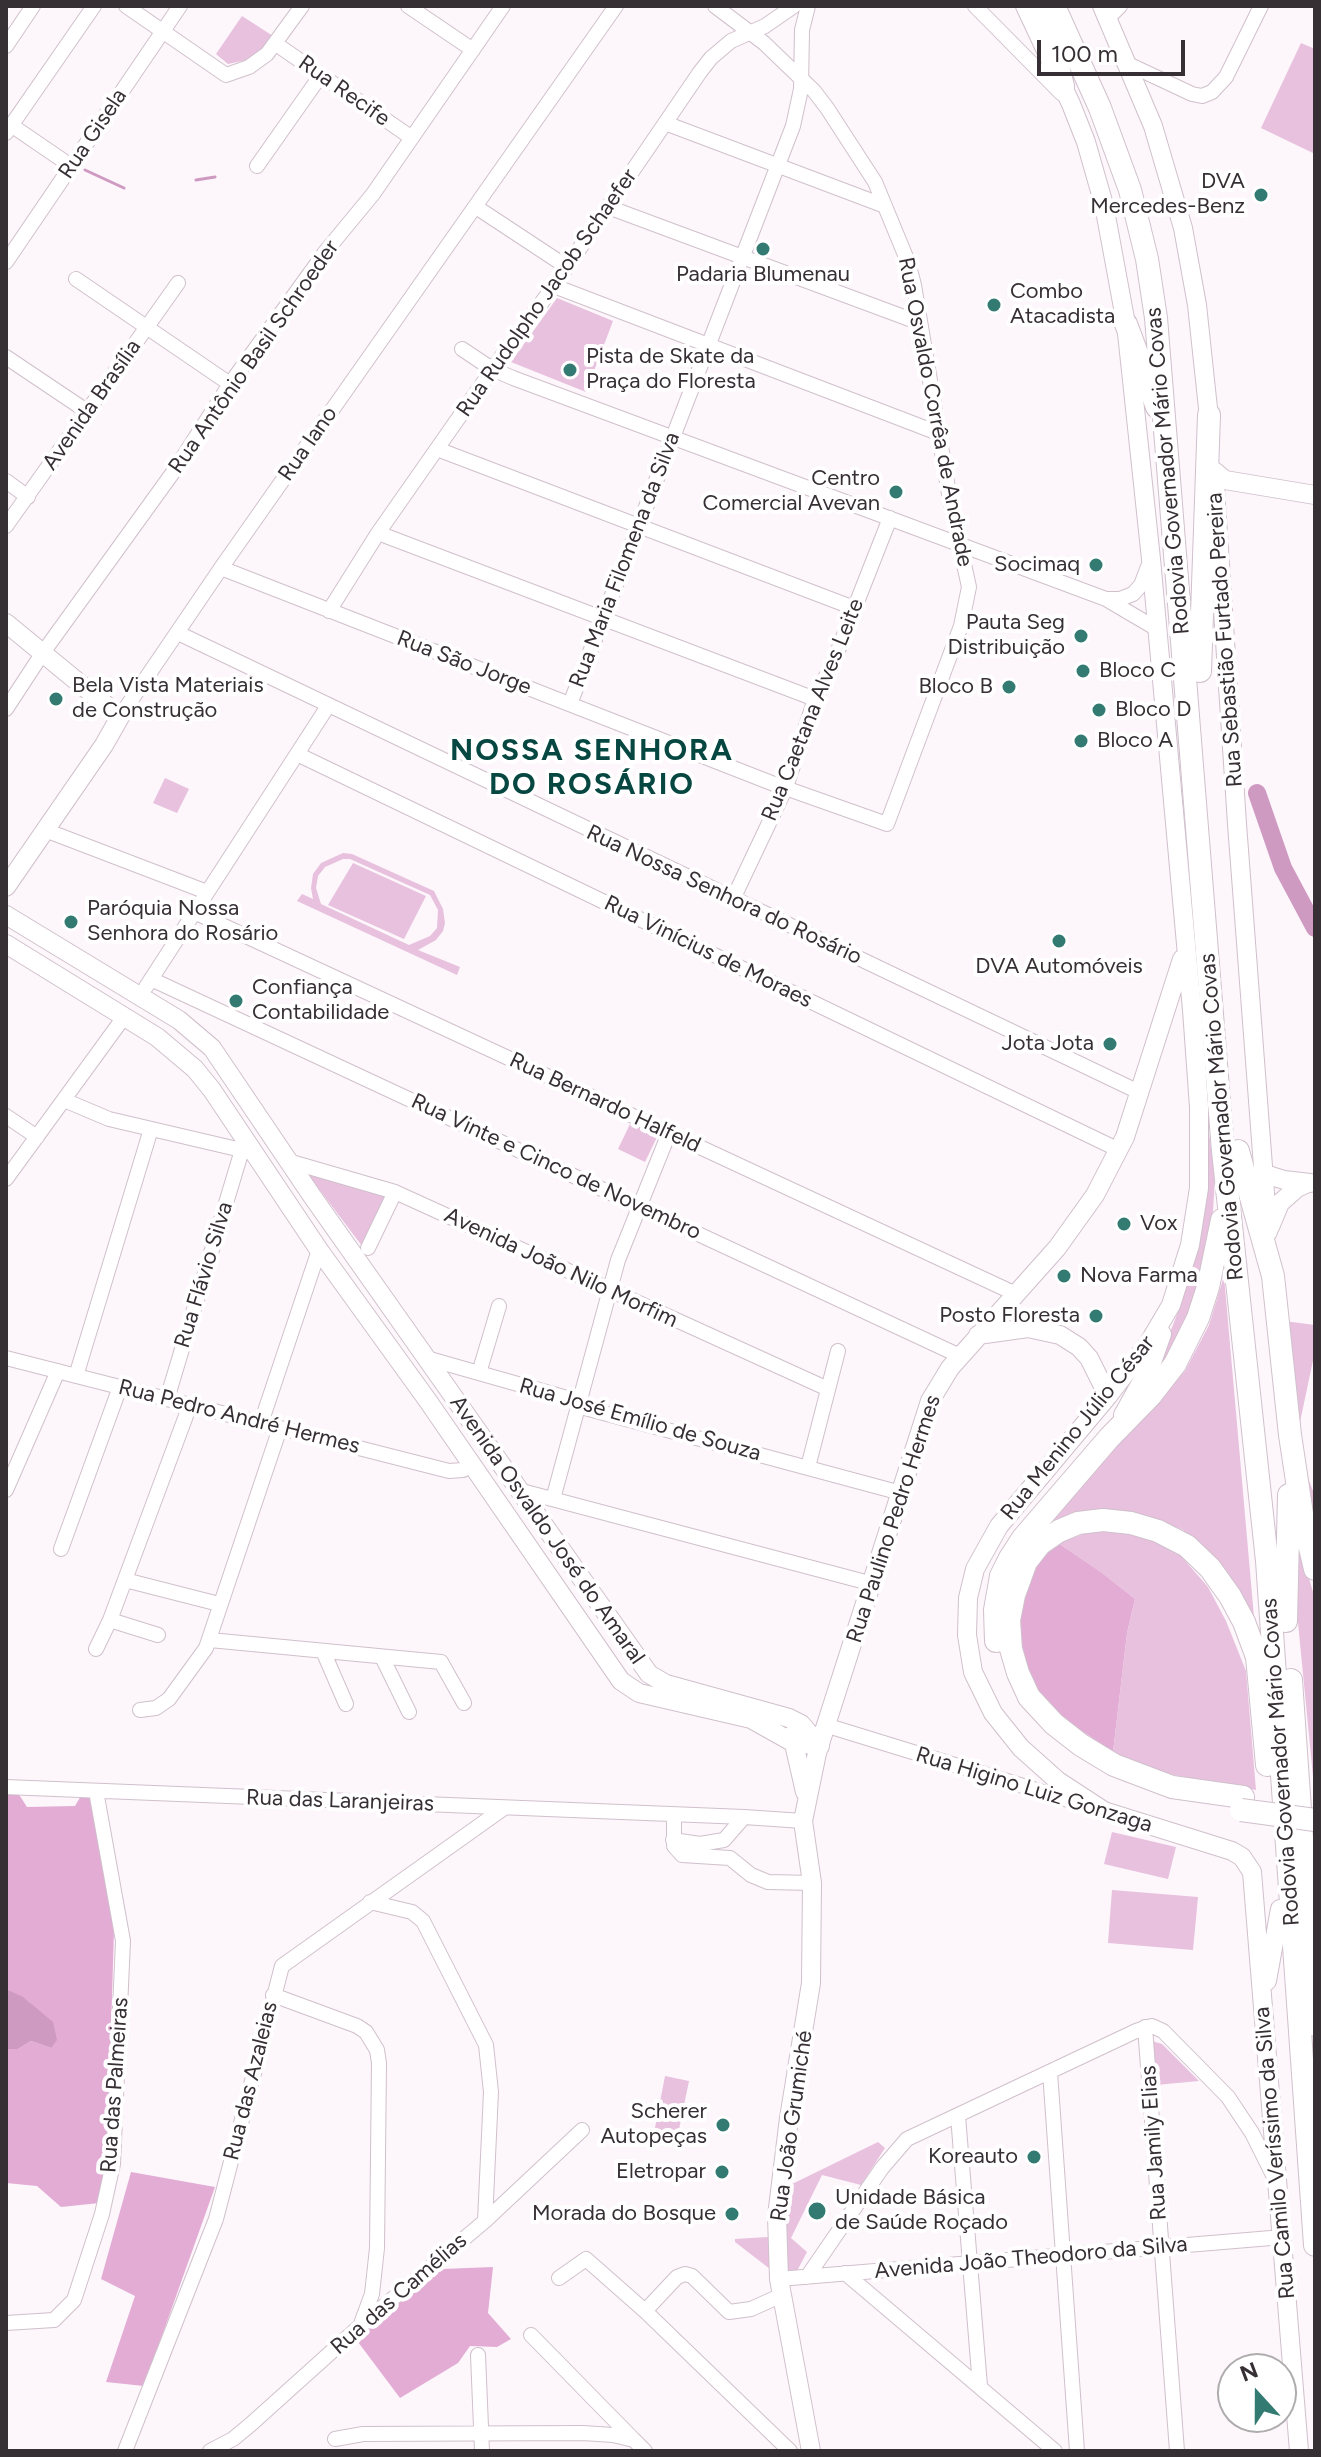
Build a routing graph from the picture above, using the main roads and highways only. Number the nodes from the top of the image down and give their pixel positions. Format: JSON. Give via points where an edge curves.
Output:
{"nodes":[{"id":1,"x":1025,"y":6,"type":"edge"},
{"id":2,"x":1042,"y":6,"type":"edge"},
{"id":3,"x":1054,"y":6,"type":"edge"},
{"id":4,"x":1070,"y":6,"type":"edge"},
{"id":5,"x":1110,"y":10,"type":"edge"},
{"id":6,"x":1067,"y":95,"type":"junction"},
{"id":7,"x":1126,"y":324,"type":"junction"},
{"id":8,"x":1209,"y":415,"type":"junction"},
{"id":9,"x":1167,"y":439,"type":"junction"},
{"id":10,"x":1214,"y":471,"type":"junction"},
{"id":11,"x":1253,"y":487,"type":"junction"},
{"id":12,"x":1315,"y":495,"type":"edge"},
{"id":13,"x":1217,"y":519,"type":"junction"},
{"id":14,"x":6,"y":623,"type":"edge"},
{"id":15,"x":1200,"y":671,"type":"junction"},
{"id":16,"x":6,"y":887,"type":"edge"},
{"id":17,"x":6,"y":915,"type":"edge"},
{"id":18,"x":6,"y":944,"type":"edge"},
{"id":19,"x":1185,"y":950,"type":"junction"},
{"id":20,"x":1192,"y":1010,"type":"junction"},
{"id":21,"x":1166,"y":1016,"type":"junction"},
{"id":22,"x":1238,"y":1151,"type":"junction"},
{"id":23,"x":1262,"y":1173,"type":"junction"},
{"id":24,"x":1284,"y":1180,"type":"junction"},
{"id":25,"x":1227,"y":1183,"type":"junction"},
{"id":26,"x":1311,"y":1183,"type":"edge"},
{"id":27,"x":1265,"y":1204,"type":"junction"},
{"id":28,"x":1268,"y":1234,"type":"junction"},
{"id":29,"x":1273,"y":1276,"type":"junction"},
{"id":30,"x":1171,"y":1305,"type":"junction"},
{"id":31,"x":1002,"y":1309,"type":"junction"},
{"id":32,"x":1028,"y":1328,"type":"junction"},
{"id":33,"x":978,"y":1335,"type":"junction"},
{"id":34,"x":448,"y":1389,"type":"junction"},
{"id":35,"x":1108,"y":1396,"type":"junction"},
{"id":36,"x":428,"y":1401,"type":"junction"},
{"id":37,"x":1290,"y":1435,"type":"junction"},
{"id":38,"x":1109,"y":1438,"type":"junction"},
{"id":39,"x":497,"y":1461,"type":"junction"},
{"id":40,"x":472,"y":1465,"type":"junction"},
{"id":41,"x":1315,"y":1569,"type":"edge"},
{"id":42,"x":1286,"y":1621,"type":"junction"},
{"id":43,"x":831,"y":1706,"type":"junction"},
{"id":44,"x":801,"y":1724,"type":"junction"},
{"id":45,"x":792,"y":1742,"type":"junction"},
{"id":46,"x":820,"y":1746,"type":"junction"},
{"id":47,"x":805,"y":1800,"type":"junction"},
{"id":48,"x":1242,"y":1804,"type":"junction"},
{"id":49,"x":1315,"y":1806,"type":"edge"},
{"id":50,"x":1104,"y":1811,"type":"joint"},
{"id":51,"x":1315,"y":1820,"type":"edge"},
{"id":52,"x":1304,"y":1846,"type":"junction"},
{"id":53,"x":1242,"y":1857,"type":"joint"},
{"id":54,"x":1315,"y":1884,"type":"edge"},
{"id":55,"x":1280,"y":1909,"type":"junction"},
{"id":56,"x":1263,"y":2008,"type":"junction"},
{"id":57,"x":1308,"y":2030,"type":"edge"},
{"id":58,"x":1315,"y":2245,"type":"edge"},
{"id":59,"x":811,"y":2451,"type":"edge"},
{"id":60,"x":1299,"y":2451,"type":"edge"}],
"edges":[{"from":1,"to":6,"type":"main road"},
{"from":2,"to":6,"type":"highway"},
{"from":3,"to":9,"type":"highway","name":"Rodovia Governador Mário Covas","via":[[1100,108],[1135,205],[1156,318]]},
{"from":4,"to":15,"type":"highway","name":"Rodovia Governador Mário Covas","via":[[1132,150],[1162,261],[1174,342]]},
{"from":5,"to":8,"type":"main road","name":"Rua Sebastião Furtado Pereira","via":[[1183,228]]},
{"from":6,"to":7,"type":"main road","name":"Rua Menino Júlio César","via":[[1104,205]]},
{"from":7,"to":9,"type":"highway"},
{"from":7,"to":19,"type":"main road","name":"Rua Menino Júlio César"},
{"from":8,"to":10,"type":"main road","name":"Rua Sebastião Furtado Pereira"},
{"from":8,"to":15,"type":"highway"},
{"from":9,"to":25,"type":"highway","name":"Rodovia Governador Mário Covas"},
{"from":10,"to":11,"type":"main road","via":[[1225,480]]},
{"from":10,"to":13,"type":"main road","name":"Rua Sebastião Furtado Pereira"},
{"from":11,"to":12,"type":"main road"},
{"from":11,"to":13,"type":"main road","via":[[1226,501]]},
{"from":13,"to":23,"type":"main road","name":"Rua Sebastião Furtado Pereira"},
{"from":14,"to":16,"type":"main road","name":"Rua Iano","via":[[121,715]]},
{"from":15,"to":22,"type":"highway","name":"Rodovia Governador Mário Covas"},
{"from":17,"to":34,"type":"main road","name":"Avenida Osvaldo José do Amaral","via":[[203,1038]]},
{"from":18,"to":36,"type":"main road","name":"Avenida Osvaldo José do Amaral","via":[[157,1037],[195,1069],[248,1152]]},
{"from":19,"to":20,"type":"main road","name":"Rua Menino Júlio César"},
{"from":19,"to":21,"type":"main road","name":"Rua Paulino Pedro Hermes"},
{"from":20,"to":21,"type":"main road"},
{"from":20,"to":30,"type":"main road","name":"Rua Menino Júlio César","via":[[1199,1188],[1190,1245]]},
{"from":21,"to":31,"type":"main road","name":"Rua Paulino Pedro Hermes","via":[[1119,1150],[1082,1215]]},
{"from":22,"to":29,"type":"highway"},
{"from":22,"to":42,"type":"highway","name":"Rodovia Governador Mário Covas"},
{"from":23,"to":24,"type":"main road"},
{"from":23,"to":27,"type":"main road","name":"Rua Sebastião Furtado Pereira"},
{"from":24,"to":26,"type":"main road"},
{"from":24,"to":27,"type":"main road"},
{"from":25,"to":38,"type":"highway","via":[[1219,1244],[1187,1341],[1151,1395]]},
{"from":25,"to":57,"type":"highway","name":"Rodovia Governador Mário Covas"},
{"from":26,"to":28,"type":"main road","via":[[1280,1203]]},
{"from":27,"to":28,"type":"main road","name":"Rua Sebastião Furtado Pereira"},
{"from":28,"to":29,"type":"main road","name":"Rua Sebastião Furtado Pereira"},
{"from":29,"to":37,"type":"highway"},
{"from":30,"to":35,"type":"main road","name":"Rua Menino Júlio César"},
{"from":30,"to":38,"type":"main road","via":[[1151,1365]]},
{"from":31,"to":32,"type":"main road"},
{"from":31,"to":33,"type":"main road","name":"Rua Paulino Pedro Hermes"},
{"from":32,"to":33,"type":"main road"},
{"from":32,"to":35,"type":"main road","via":[[1060,1335],[1079,1347],[1098,1370]]},
{"from":33,"to":43,"type":"main road","name":"Rua Paulino Pedro Hermes","via":[[941,1379],[930,1401]]},
{"from":34,"to":36,"type":"main road","via":[[443,1402]]},
{"from":34,"to":39,"type":"main road","name":"Avenida Osvaldo José do Amaral"},
{"from":35,"to":50,"type":"main road","name":"Rua Menino Júlio César","via":[[999,1526],[975,1569],[967,1612],[973,1672],[1005,1731],[1058,1781]]},
{"from":36,"to":40,"type":"main road","name":"Avenida Osvaldo José do Amaral"},
{"from":37,"to":41,"type":"highway"},
{"from":37,"to":42,"type":"highway"},
{"from":38,"to":48,"type":"highway","via":[[1023,1538],[1001,1576],[995,1634],[1011,1692],[1057,1745],[1094,1770],[1179,1802]]},
{"from":39,"to":40,"type":"main road","via":[[484,1457]]},
{"from":39,"to":44,"type":"main road","name":"Avenida Osvaldo José do Amaral","via":[[649,1674],[666,1684]]},
{"from":40,"to":45,"type":"main road","name":"Avenida Osvaldo José do Amaral","via":[[630,1689],[751,1719]]},
{"from":42,"to":52,"type":"highway","name":"Rodovia Governador Mário Covas"},
{"from":43,"to":44,"type":"main road"},
{"from":43,"to":46,"type":"main road","name":"Rua Paulino Pedro Hermes"},
{"from":44,"to":45,"type":"main road"},
{"from":44,"to":46,"type":"main road","name":"Avenida Osvaldo José do Amaral"},
{"from":45,"to":46,"type":"main road","name":"Avenida Osvaldo José do Amaral"},
{"from":45,"to":47,"type":"main road","name":"Rua João Grumiché"},
{"from":46,"to":47,"type":"main road","name":"Rua João Grumiché"},
{"from":47,"to":59,"type":"main road","name":"Rua João Grumiché","via":[[812,1883],[811,1983],[779,2194],[781,2287]]},
{"from":48,"to":49,"type":"highway"},
{"from":48,"to":51,"type":"highway","bridge":true},
{"from":48,"to":55,"type":"highway","via":[[1172,1787],[1114,1765],[1054,1724],[1029,1697],[1011,1649],[1009,1620],[1026,1562],[1040,1544],[1078,1523],[1131,1523],[1187,1546],[1230,1596],[1257,1657]]},
{"from":50,"to":53,"type":"main road","name":"Rua Higino Luiz Gonzaga"},
{"from":52,"to":54,"type":"highway"},
{"from":52,"to":57,"type":"highway","name":"Rodovia Governador Mário Covas"},
{"from":53,"to":56,"type":"main road","name":"Rua Camilo Veríssimo da Silva","via":[[1252,1872]]},
{"from":55,"to":56,"type":"main road"},
{"from":55,"to":57,"type":"highway"},
{"from":56,"to":60,"type":"main road","name":"Rua Camilo Veríssimo da Silva"},
{"from":57,"to":58,"type":"highway","name":"Rodovia Governador Mário Covas"}]}
